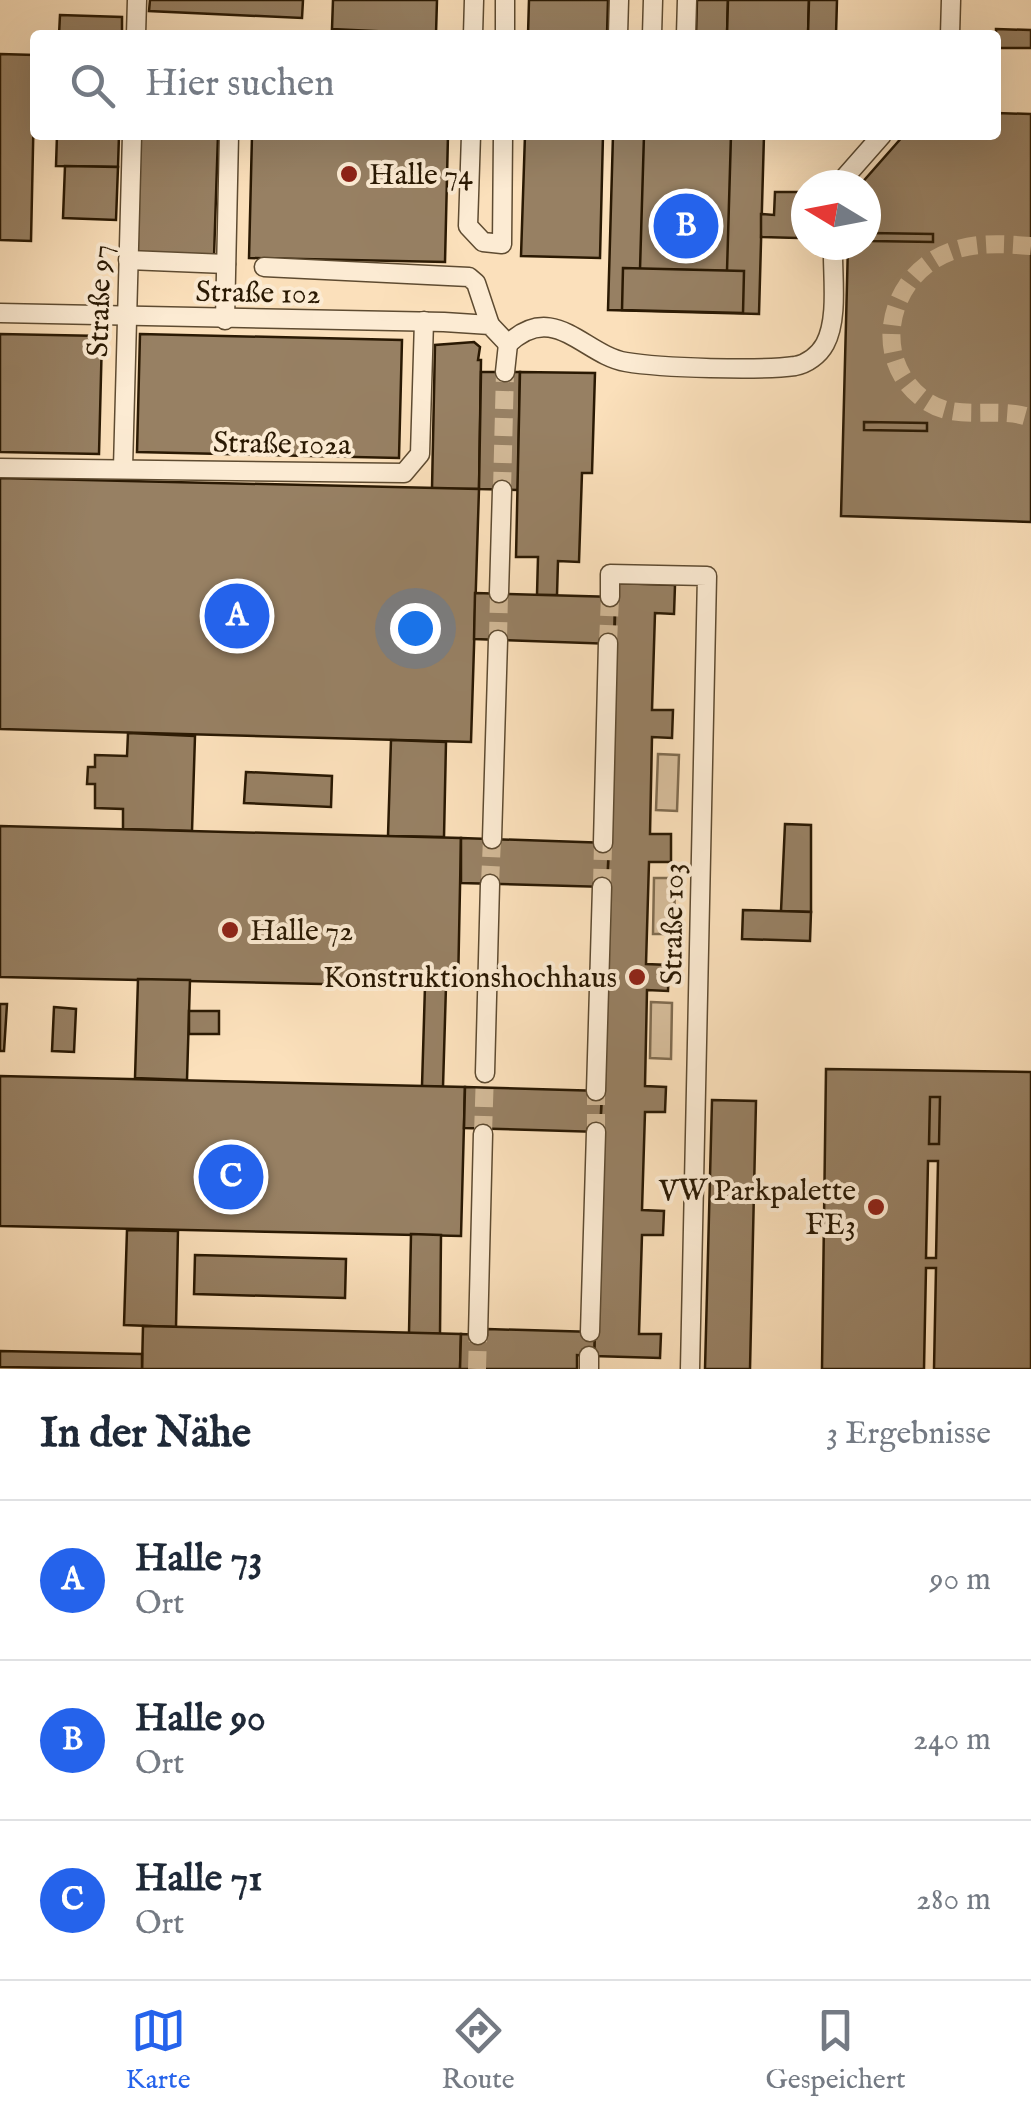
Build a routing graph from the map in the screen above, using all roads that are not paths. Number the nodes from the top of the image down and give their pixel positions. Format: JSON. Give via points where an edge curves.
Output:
{"nodes":[{"id":1,"x":137,"y":0,"type":"edge"},
{"id":2,"x":474,"y":0,"type":"edge"},
{"id":3,"x":505,"y":0,"type":"edge"},
{"id":4,"x":619,"y":0,"type":"edge"},
{"id":5,"x":653,"y":0,"type":"edge"},
{"id":6,"x":687,"y":0,"type":"edge"},
{"id":7,"x":952,"y":0,"type":"edge"},
{"id":8,"x":136,"y":30,"type":"edge"},
{"id":9,"x":474,"y":30,"type":"edge"},
{"id":10,"x":504,"y":30,"type":"edge"},
{"id":11,"x":618,"y":30,"type":"edge"},
{"id":12,"x":652,"y":30,"type":"edge"},
{"id":13,"x":686,"y":30,"type":"edge"},
{"id":14,"x":950,"y":30,"type":"edge"},
{"id":15,"x":132,"y":140,"type":"edge"},
{"id":16,"x":229,"y":140,"type":"edge"},
{"id":17,"x":470,"y":140,"type":"edge"},
{"id":18,"x":503,"y":140,"type":"edge"},
{"id":19,"x":878,"y":140,"type":"edge"},
{"id":20,"x":851,"y":170,"type":"edge"},
{"id":21,"x":128,"y":260,"type":"junction"},
{"id":22,"x":833,"y":260,"type":"edge"},
{"id":23,"x":226,"y":264,"type":"junction"},
{"id":24,"x":264,"y":268,"type":"dead end"},
{"id":25,"x":0,"y":313,"type":"edge"},
{"id":26,"x":126,"y":316,"type":"junction"},
{"id":27,"x":225,"y":320,"type":"junction"},
{"id":28,"x":424,"y":322,"type":"junction"},
{"id":29,"x":490,"y":325,"type":"junction"},
{"id":30,"x":508,"y":344,"type":"junction"},
{"id":31,"x":505,"y":372,"type":"tunnel mouth"},
{"id":32,"x":4,"y":467,"type":"edge"},
{"id":33,"x":124,"y":468,"type":"junction"},
{"id":34,"x":502,"y":490,"type":"tunnel mouth"},
{"id":35,"x":610,"y":584,"type":"dead end"},
{"id":36,"x":500,"y":586,"type":"tunnel mouth"},
{"id":37,"x":498,"y":640,"type":"tunnel mouth"},
{"id":38,"x":608,"y":643,"type":"tunnel mouth"},
{"id":39,"x":492,"y":839,"type":"tunnel mouth"},
{"id":40,"x":603,"y":842,"type":"tunnel mouth"},
{"id":41,"x":490,"y":884,"type":"tunnel mouth"},
{"id":42,"x":602,"y":887,"type":"tunnel mouth"},
{"id":43,"x":485,"y":1073,"type":"tunnel mouth"},
{"id":44,"x":596,"y":1091,"type":"tunnel mouth"},
{"id":45,"x":596,"y":1132,"type":"tunnel mouth"},
{"id":46,"x":483,"y":1134,"type":"tunnel mouth"},
{"id":47,"x":590,"y":1332,"type":"dead end"},
{"id":48,"x":478,"y":1335,"type":"tunnel mouth"},
{"id":49,"x":690,"y":1369,"type":"edge"}],
"edges":[{"from":1,"to":8,"type":"street"},
{"from":2,"to":9,"type":"street"},
{"from":3,"to":10,"type":"street"},
{"from":4,"to":11,"type":"street"},
{"from":5,"to":12,"type":"street"},
{"from":6,"to":13,"type":"street"},
{"from":7,"to":14,"type":"street"},
{"from":15,"to":21,"type":"street","name":"Straße 97"},
{"from":16,"to":23,"type":"street"},
{"from":17,"to":18,"type":"street","via":[[468,226],[483,242],[502,244]]},
{"from":19,"to":20,"type":"street"},
{"from":21,"to":23,"type":"street"},
{"from":21,"to":26,"type":"street","name":"Straße 97"},
{"from":22,"to":30,"type":"street","via":[[825,346],[798,366],[616,360],[555,329],[520,332]]},
{"from":23,"to":27,"type":"street"},
{"from":24,"to":29,"type":"street","name":"Straße 102","via":[[462,277],[476,283]]},
{"from":25,"to":26,"type":"street","name":"Straße 102"},
{"from":26,"to":27,"type":"street","name":"Straße 102"},
{"from":26,"to":33,"type":"street","name":"Straße 97"},
{"from":27,"to":28,"type":"street","name":"Straße 102"},
{"from":28,"to":29,"type":"street","name":"Straße 102"},
{"from":28,"to":33,"type":"street","name":"Straße 102a","via":[[420,454],[404,473]]},
{"from":29,"to":30,"type":"street"},
{"from":30,"to":31,"type":"street"},
{"from":32,"to":33,"type":"street","name":"Straße 102a"},
{"from":34,"to":36,"type":"street"},
{"from":35,"to":49,"type":"street","name":"Straße 103","via":[[706,576]]},
{"from":37,"to":39,"type":"street"},
{"from":38,"to":40,"type":"street"},
{"from":41,"to":43,"type":"street"},
{"from":42,"to":44,"type":"street"},
{"from":45,"to":47,"type":"street"},
{"from":46,"to":48,"type":"street"}]}
